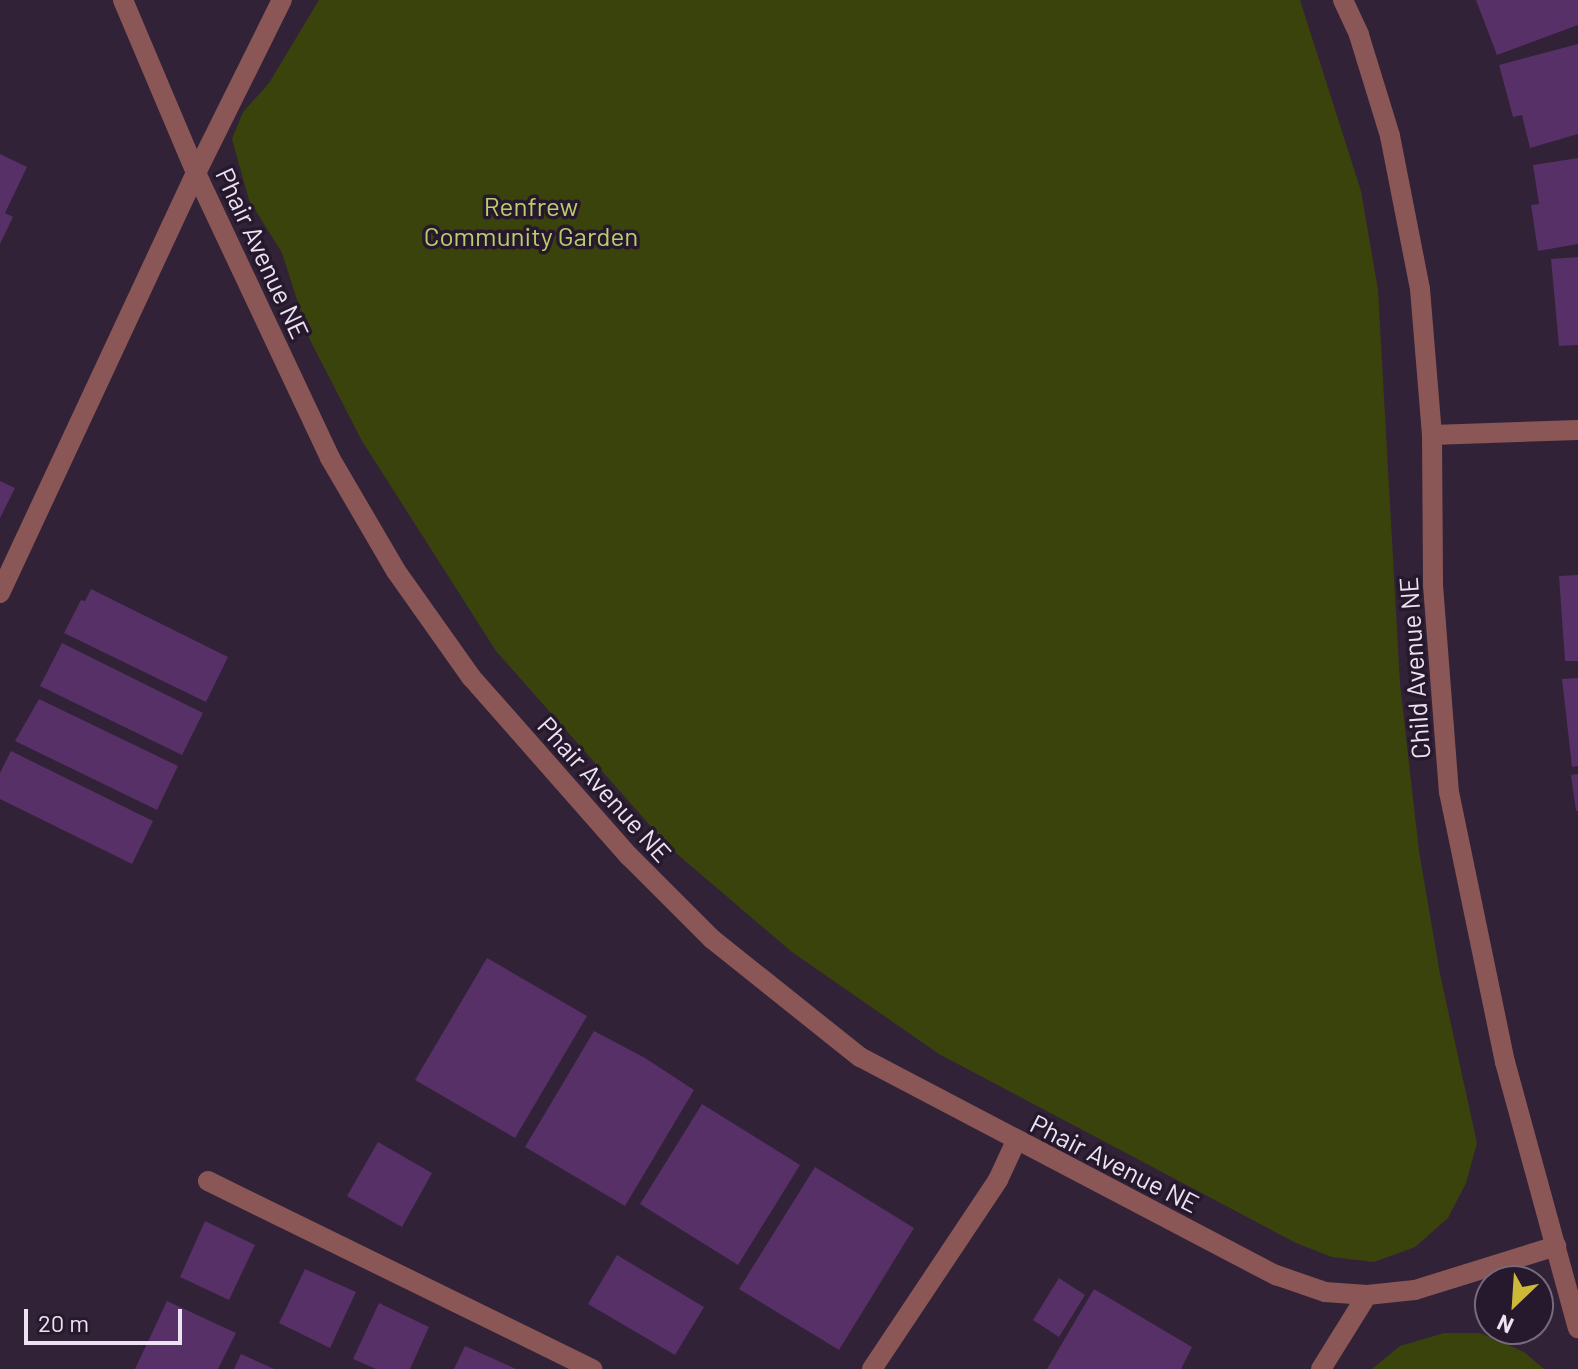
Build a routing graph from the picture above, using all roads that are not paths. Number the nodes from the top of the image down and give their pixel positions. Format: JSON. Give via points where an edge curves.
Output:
{"nodes":[{"id":1,"x":123,"y":0,"type":"edge"},
{"id":2,"x":282,"y":0,"type":"edge"},
{"id":3,"x":1343,"y":0,"type":"edge"},
{"id":4,"x":196,"y":173,"type":"junction"},
{"id":5,"x":1578,"y":430,"type":"edge"},
{"id":6,"x":1432,"y":435,"type":"junction"},
{"id":7,"x":0,"y":593,"type":"edge"},
{"id":8,"x":1016,"y":1141,"type":"junction"},
{"id":9,"x":208,"y":1181,"type":"dead end"},
{"id":10,"x":1556,"y":1246,"type":"junction"},
{"id":11,"x":1367,"y":1295,"type":"junction"},
{"id":12,"x":1578,"y":1328,"type":"edge"},
{"id":13,"x":592,"y":1369,"type":"edge"},
{"id":14,"x":872,"y":1369,"type":"edge"},
{"id":15,"x":1321,"y":1369,"type":"edge"}],
"edges":[{"from":1,"to":4,"type":"street","name":"Phair Avenue NE"},
{"from":2,"to":4,"type":"street"},
{"from":3,"to":6,"type":"street","name":"Child Avenue NE","via":[[1390,136],[1420,289]]},
{"from":4,"to":7,"type":"street"},
{"from":4,"to":8,"type":"street","name":"Phair Avenue NE","via":[[330,458],[396,571],[471,677],[629,856],[712,939],[860,1057]]},
{"from":5,"to":6,"type":"street"},
{"from":6,"to":10,"type":"street","name":"Child Avenue NE","via":[[1433,585],[1449,792],[1505,1062]]},
{"from":8,"to":11,"type":"street","name":"Phair Avenue NE","via":[[1276,1275],[1325,1292]]},
{"from":8,"to":14,"type":"street","via":[[998,1180]]},
{"from":9,"to":13,"type":"street"},
{"from":10,"to":11,"type":"street","name":"Phair Avenue NE","via":[[1415,1290]]},
{"from":10,"to":12,"type":"street","name":"Child Avenue NE"},
{"from":11,"to":15,"type":"street"}]}
